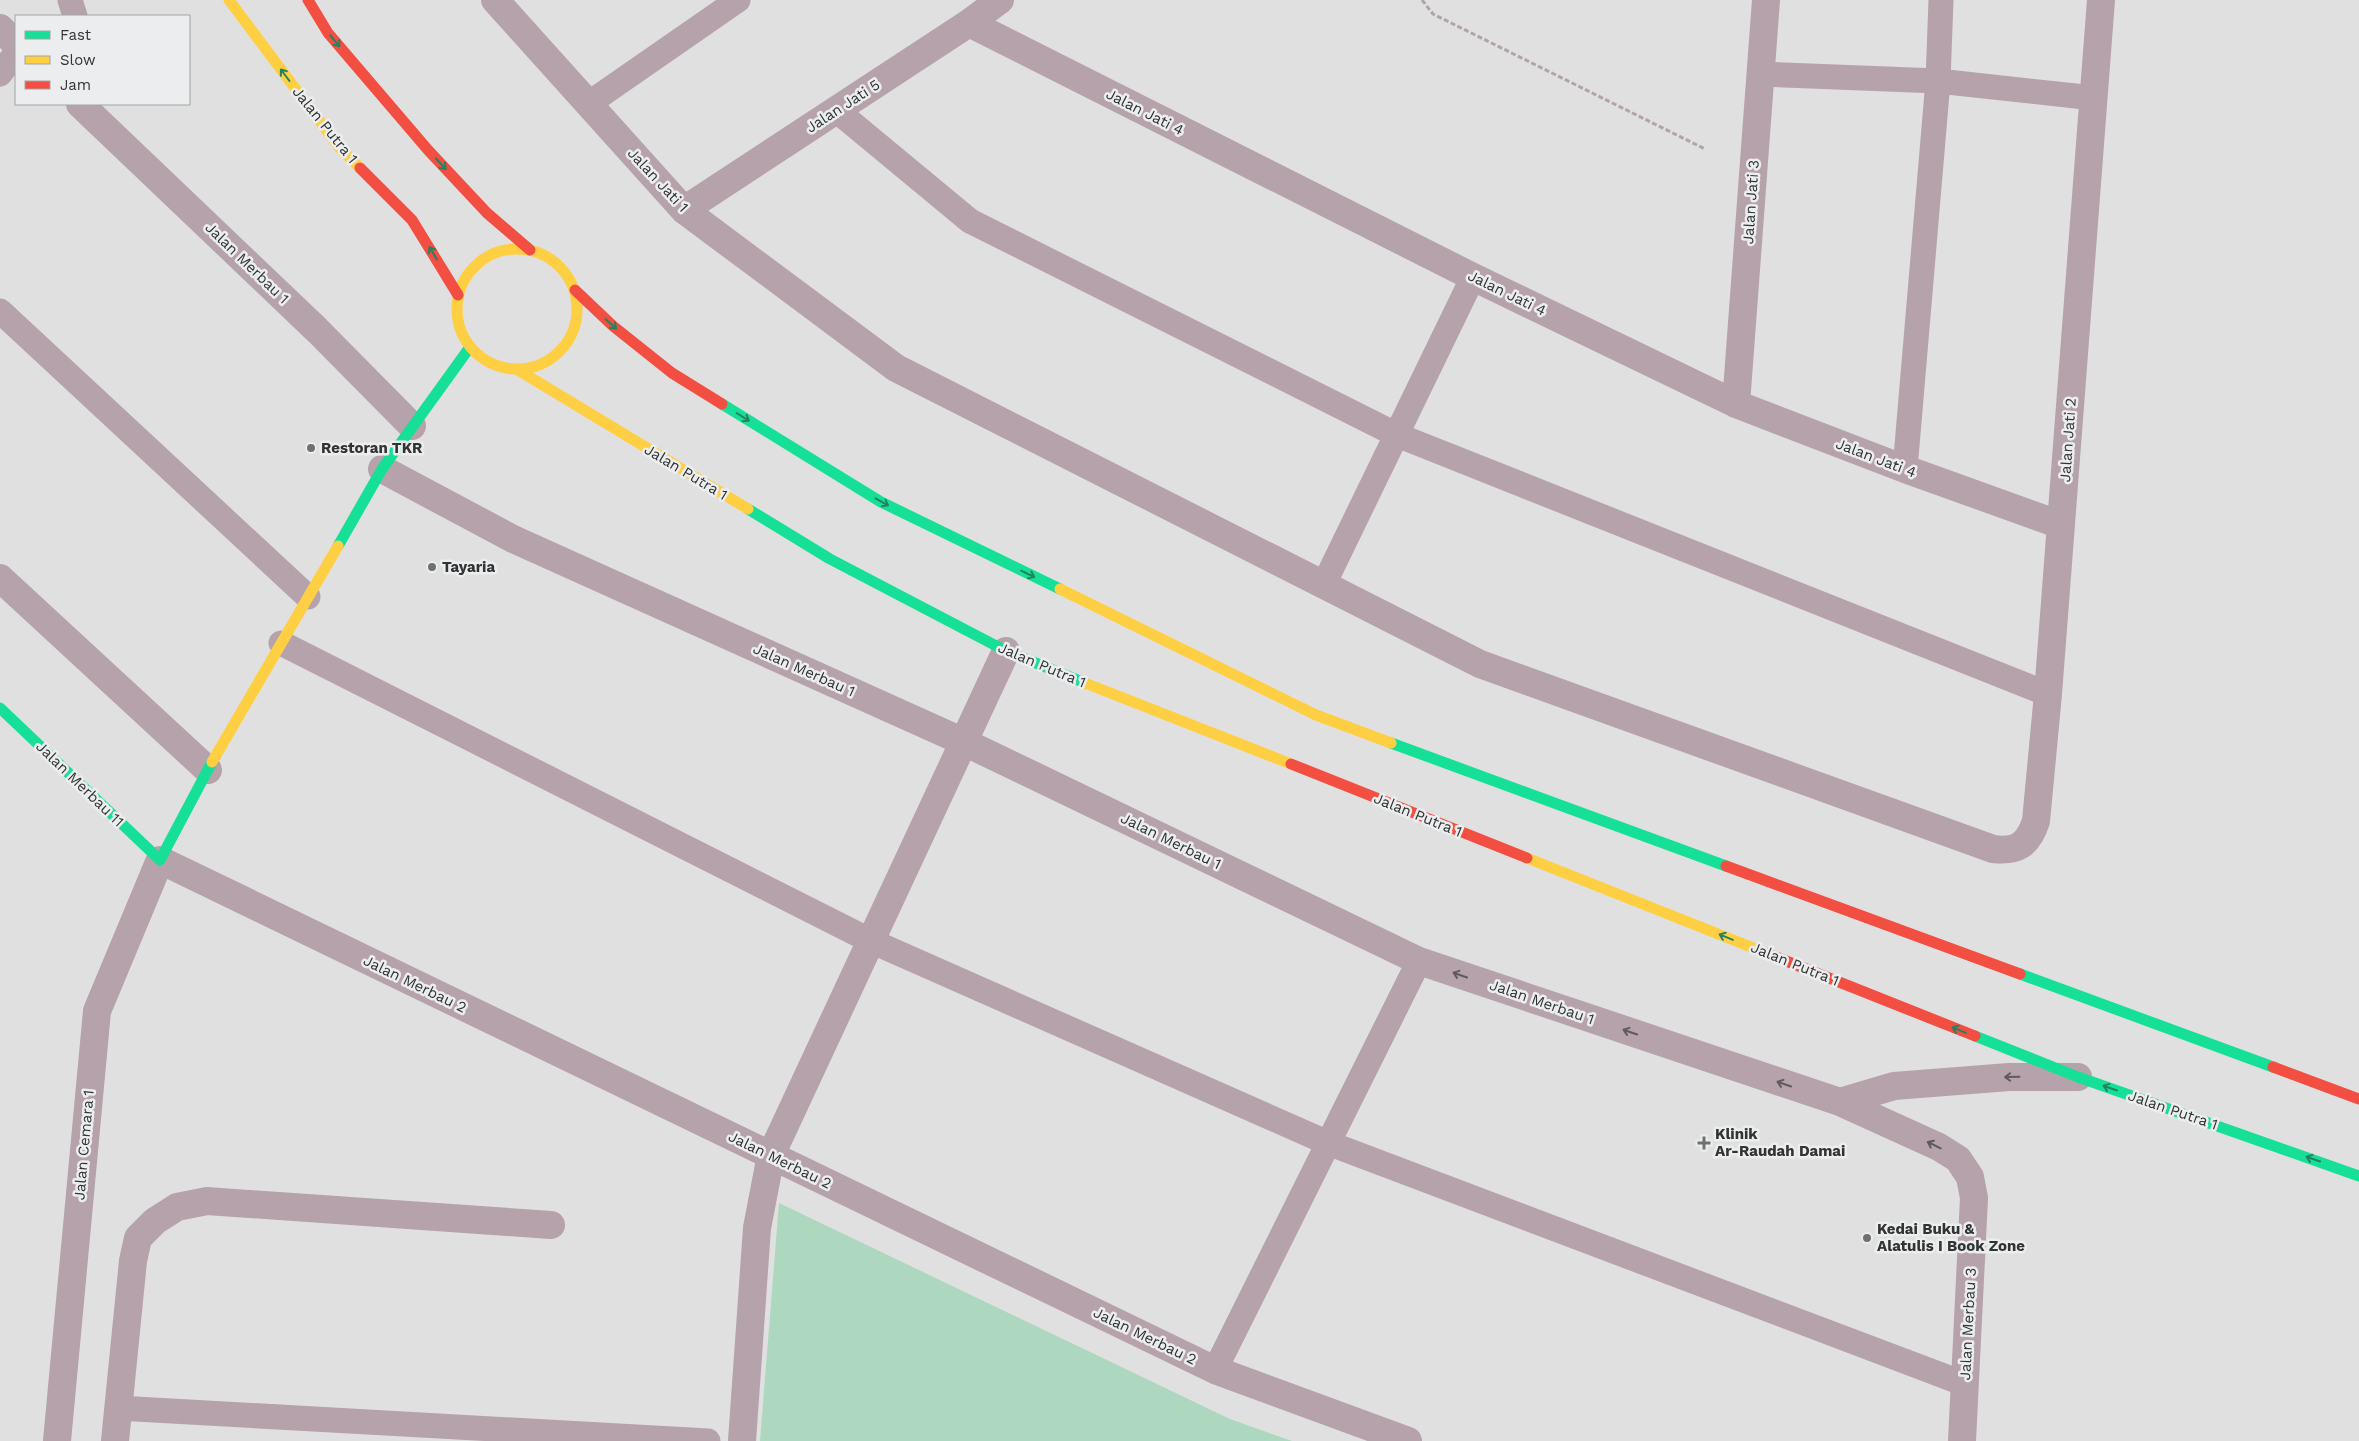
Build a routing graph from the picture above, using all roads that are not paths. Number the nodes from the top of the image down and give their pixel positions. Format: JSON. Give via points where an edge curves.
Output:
{"nodes":[{"id":1,"x":70,"y":0,"type":"edge"},
{"id":2,"x":229,"y":0,"type":"edge"},
{"id":3,"x":308,"y":0,"type":"edge"},
{"id":4,"x":495,"y":0,"type":"edge"},
{"id":5,"x":738,"y":0,"type":"edge"},
{"id":6,"x":1000,"y":0,"type":"edge"},
{"id":7,"x":1766,"y":0,"type":"edge"},
{"id":8,"x":1941,"y":0,"type":"edge"},
{"id":9,"x":2101,"y":0,"type":"edge"},
{"id":10,"x":76,"y":15,"type":"edge"},
{"id":11,"x":969,"y":23,"type":"junction"},
{"id":12,"x":0,"y":28,"type":"edge"},
{"id":13,"x":15,"y":43,"type":"edge"},
{"id":14,"x":15,"y":54,"type":"edge"},
{"id":15,"x":0,"y":74,"type":"edge"},
{"id":16,"x":1760,"y":74,"type":"junction"},
{"id":17,"x":1938,"y":81,"type":"junction"},
{"id":18,"x":2094,"y":98,"type":"junction"},
{"id":19,"x":588,"y":104,"type":"junction"},
{"id":20,"x":81,"y":105,"type":"edge"},
{"id":21,"x":836,"y":110,"type":"junction"},
{"id":22,"x":684,"y":210,"type":"junction"},
{"id":23,"x":530,"y":250,"type":"junction"},
{"id":24,"x":1473,"y":277,"type":"junction"},
{"id":25,"x":575,"y":290,"type":"junction"},
{"id":26,"x":458,"y":295,"type":"junction"},
{"id":27,"x":0,"y":311,"type":"edge"},
{"id":28,"x":470,"y":347,"type":"junction"},
{"id":29,"x":518,"y":370,"type":"junction"},
{"id":30,"x":1736,"y":404,"type":"junction"},
{"id":31,"x":412,"y":426,"type":"junction"},
{"id":32,"x":1397,"y":435,"type":"junction"},
{"id":33,"x":382,"y":469,"type":"junction"},
{"id":34,"x":1905,"y":470,"type":"junction"},
{"id":35,"x":2061,"y":525,"type":"junction"},
{"id":36,"x":0,"y":578,"type":"edge"},
{"id":37,"x":1324,"y":584,"type":"junction"},
{"id":38,"x":308,"y":597,"type":"junction"},
{"id":39,"x":281,"y":643,"type":"junction"},
{"id":40,"x":1006,"y":651,"type":"junction"},
{"id":41,"x":2048,"y":694,"type":"junction"},
{"id":42,"x":1,"y":714,"type":"edge"},
{"id":43,"x":964,"y":742,"type":"junction"},
{"id":44,"x":208,"y":770,"type":"junction"},
{"id":45,"x":1993,"y":849,"type":"joint"},
{"id":46,"x":160,"y":860,"type":"junction"},
{"id":47,"x":871,"y":941,"type":"junction"},
{"id":48,"x":1418,"y":961,"type":"junction"},
{"id":49,"x":2078,"y":1077,"type":"junction"},
{"id":50,"x":2359,"y":1099,"type":"edge"},
{"id":51,"x":1840,"y":1102,"type":"junction"},
{"id":52,"x":1328,"y":1143,"type":"junction"},
{"id":53,"x":771,"y":1155,"type":"junction"},
{"id":54,"x":2359,"y":1176,"type":"edge"},
{"id":55,"x":1970,"y":1177,"type":"joint"},
{"id":56,"x":551,"y":1225,"type":"dead end"},
{"id":57,"x":1215,"y":1370,"type":"junction"},
{"id":58,"x":1965,"y":1384,"type":"junction"},
{"id":59,"x":118,"y":1408,"type":"junction"},
{"id":60,"x":57,"y":1441,"type":"edge"},
{"id":61,"x":115,"y":1441,"type":"edge"},
{"id":62,"x":708,"y":1441,"type":"edge"},
{"id":63,"x":742,"y":1441,"type":"edge"},
{"id":64,"x":1408,"y":1441,"type":"edge"},
{"id":65,"x":1962,"y":1441,"type":"edge"}],
"edges":[{"from":1,"to":10,"type":"lane"},
{"from":26,"to":2,"type":"main road","name":"Jalan Putra 1","one_way":true,"via":[[412,220],[339,147]]},
{"from":3,"to":23,"type":"main road","one_way":true,"via":[[328,33],[428,150],[487,213]]},
{"from":4,"to":19,"type":"street","name":"Jalan Jati 1"},
{"from":5,"to":19,"type":"lane"},
{"from":6,"to":11,"type":"street","name":"Jalan Jati 5"},
{"from":7,"to":16,"type":"street","name":"Jalan Jati 3"},
{"from":8,"to":17,"type":"lane"},
{"from":9,"to":18,"type":"street","name":"Jalan Jati 2"},
{"from":11,"to":21,"type":"street","name":"Jalan Jati 5"},
{"from":11,"to":24,"type":"street","name":"Jalan Jati 4"},
{"from":12,"to":13,"type":"street"},
{"from":14,"to":15,"type":"lane"},
{"from":16,"to":17,"type":"lane"},
{"from":16,"to":30,"type":"street","name":"Jalan Jati 3"},
{"from":17,"to":18,"type":"lane"},
{"from":17,"to":34,"type":"lane"},
{"from":18,"to":35,"type":"street","name":"Jalan Jati 2"},
{"from":19,"to":22,"type":"street","name":"Jalan Jati 1"},
{"from":20,"to":31,"type":"street","name":"Jalan Merbau 1","via":[[318,330]]},
{"from":21,"to":22,"type":"street","name":"Jalan Jati 5"},
{"from":21,"to":32,"type":"lane","via":[[970,221]]},
{"from":22,"to":37,"type":"street","name":"Jalan Jati 1","via":[[896,368]]},
{"from":23,"to":25,"type":"main road","via":[[555,262],[566,272]]},
{"from":23,"to":26,"type":"main road","via":[[510,248],[492,254],[465,278]]},
{"from":24,"to":30,"type":"street","name":"Jalan Jati 4"},
{"from":24,"to":32,"type":"lane"},
{"from":25,"to":29,"type":"main road","via":[[578,310],[574,331],[565,346],[552,359]]},
{"from":25,"to":50,"type":"main road","one_way":true,"via":[[613,326],[672,373],[881,502],[1316,715]]},
{"from":26,"to":28,"type":"main road","via":[[456,314]]},
{"from":27,"to":38,"type":"lane"},
{"from":28,"to":29,"type":"main road","via":[[500,367]]},
{"from":28,"to":31,"type":"main road"},
{"from":29,"to":40,"type":"main road","name":"Jalan Putra 1","via":[[830,559]]},
{"from":30,"to":34,"type":"street","name":"Jalan Jati 4"},
{"from":31,"to":33,"type":"main road"},
{"from":32,"to":37,"type":"lane"},
{"from":32,"to":41,"type":"lane"},
{"from":33,"to":38,"type":"main road"},
{"from":33,"to":43,"type":"street","name":"Jalan Merbau 1","via":[[513,539]]},
{"from":34,"to":35,"type":"street","name":"Jalan Jati 4"},
{"from":35,"to":41,"type":"street","name":"Jalan Jati 2"},
{"from":36,"to":44,"type":"street"},
{"from":37,"to":45,"type":"street","name":"Jalan Jati 1","via":[[1480,664]]},
{"from":38,"to":39,"type":"main road"},
{"from":39,"to":44,"type":"main road"},
{"from":39,"to":47,"type":"lane"},
{"from":40,"to":43,"type":"street"},
{"from":49,"to":40,"type":"main road","name":"Jalan Putra 1","one_way":true},
{"from":41,"to":45,"type":"street","name":"Jalan Jati 2","via":[[2032,835],[2022,846]]},
{"from":42,"to":46,"type":"main road","name":"Jalan Merbau 11"},
{"from":43,"to":47,"type":"street"},
{"from":43,"to":48,"type":"street","name":"Jalan Merbau 1"},
{"from":44,"to":46,"type":"main road"},
{"from":46,"to":53,"type":"street","name":"Jalan Merbau 2"},
{"from":46,"to":60,"type":"street","name":"Jalan Cemara 1","via":[[97,1011]]},
{"from":47,"to":52,"type":"lane"},
{"from":47,"to":53,"type":"street"},
{"from":51,"to":48,"type":"street","name":"Jalan Merbau 1","one_way":true},
{"from":48,"to":52,"type":"lane"},
{"from":49,"to":51,"type":"street","one_way":true,"via":[[2009,1077],[1894,1086]]},
{"from":54,"to":49,"type":"main road","name":"Jalan Putra 1","one_way":true},
{"from":55,"to":51,"type":"street","name":"Jalan Merbau 1","one_way":true,"via":[[1958,1159],[1939,1147]]},
{"from":52,"to":57,"type":"lane"},
{"from":52,"to":58,"type":"lane"},
{"from":53,"to":57,"type":"street","name":"Jalan Merbau 2"},
{"from":53,"to":63,"type":"street","via":[[757,1228]]},
{"from":55,"to":58,"type":"street","name":"Jalan Merbau 3","via":[[1974,1198]]},
{"from":56,"to":59,"type":"street","via":[[207,1201],[177,1207],[155,1221],[138,1238]]},
{"from":57,"to":64,"type":"street","name":"Jalan Merbau 2"},
{"from":58,"to":65,"type":"street","name":"Jalan Merbau 3"},
{"from":59,"to":61,"type":"street"},
{"from":59,"to":62,"type":"lane"}]}
